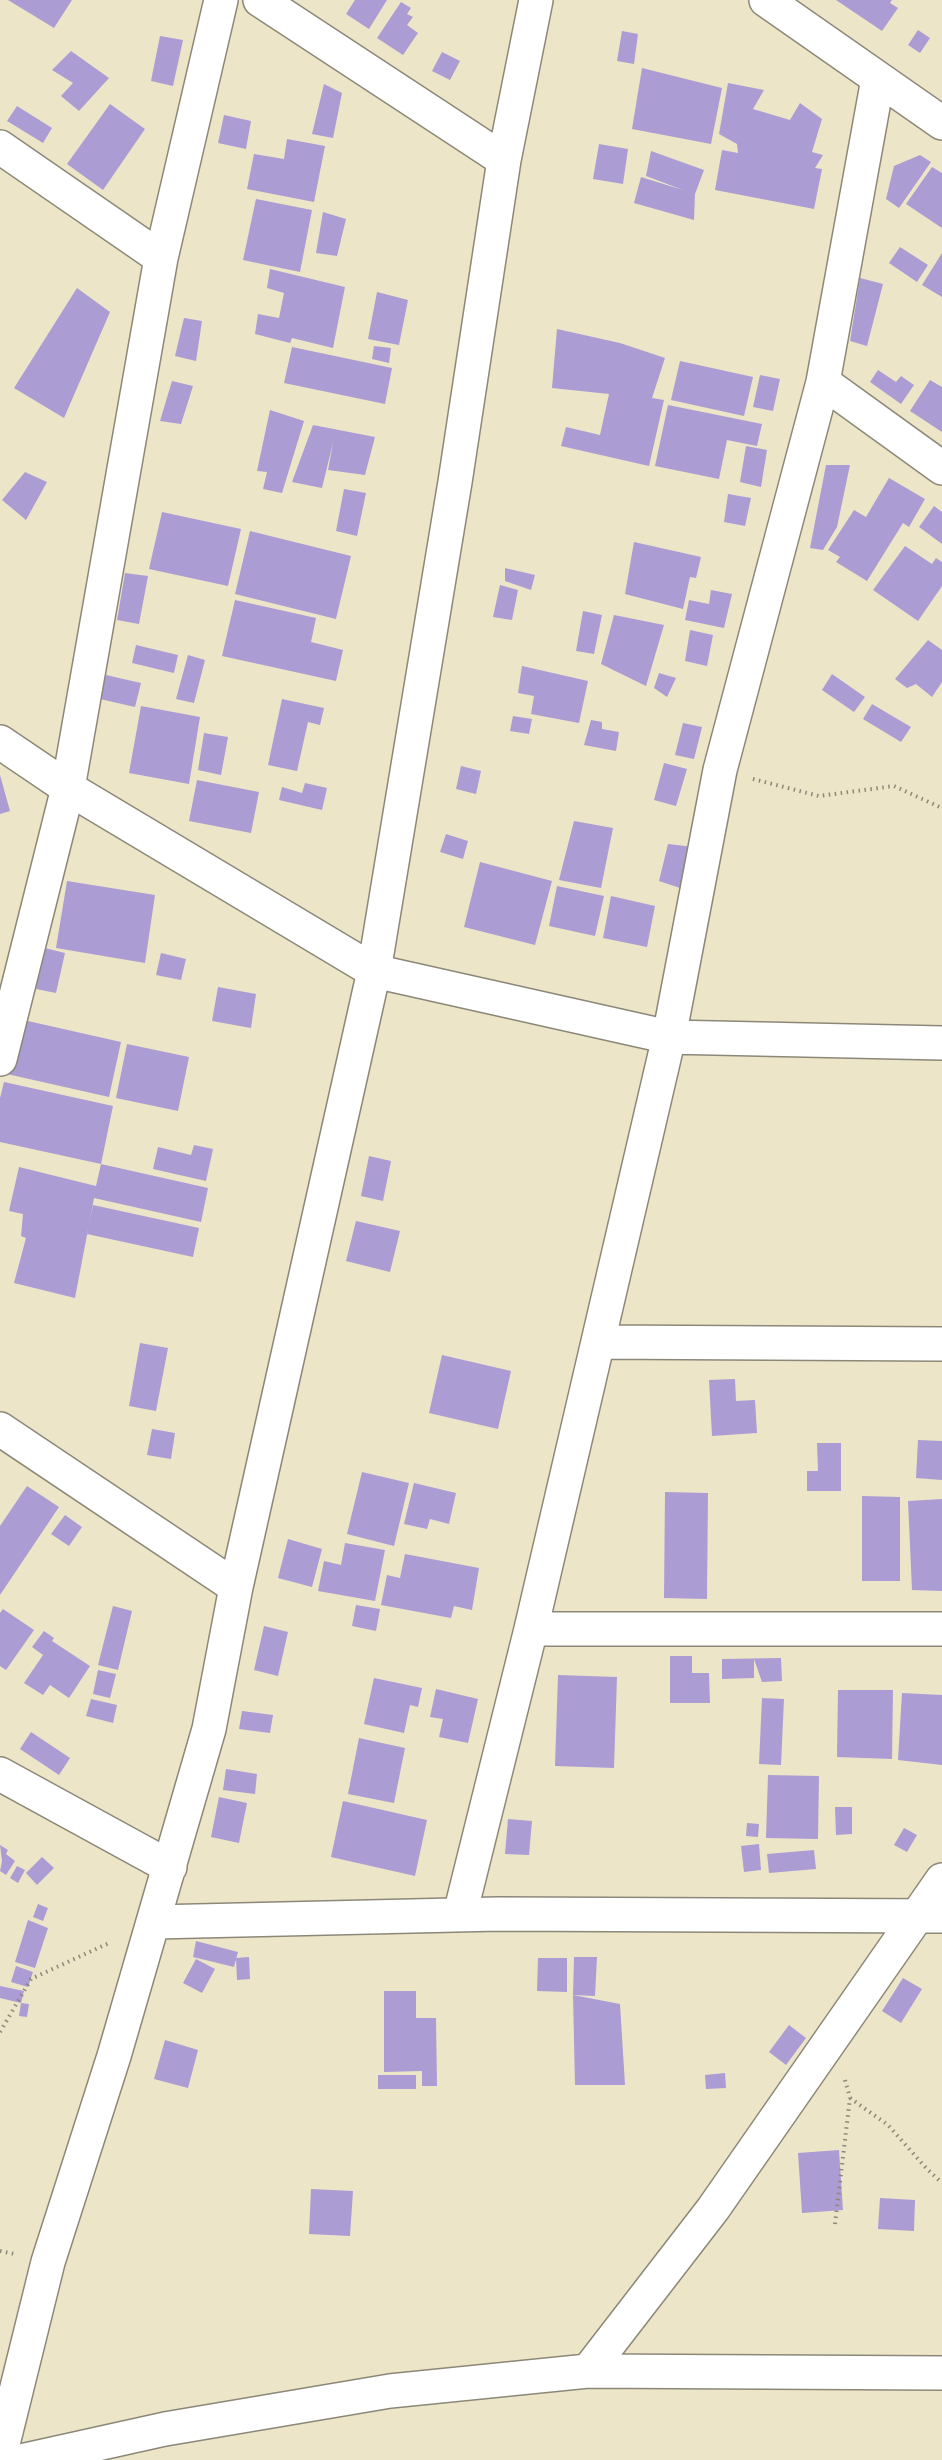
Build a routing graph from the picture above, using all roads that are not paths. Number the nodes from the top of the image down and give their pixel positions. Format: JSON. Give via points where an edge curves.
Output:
{"nodes":[{"id":1,"x":221,"y":0,"type":"edge"},
{"id":2,"x":260,"y":0,"type":"edge"},
{"id":3,"x":536,"y":0,"type":"edge"},
{"id":4,"x":766,"y":0,"type":"edge"},
{"id":5,"x":879,"y":79,"type":"junction"},
{"id":6,"x":942,"y":123,"type":"edge"},
{"id":7,"x":0,"y":147,"type":"edge"},
{"id":8,"x":504,"y":160,"type":"junction"},
{"id":9,"x":161,"y":258,"type":"junction"},
{"id":10,"x":823,"y":382,"type":"junction"},
{"id":11,"x":942,"y":468,"type":"edge"},
{"id":12,"x":0,"y":742,"type":"edge"},
{"id":13,"x":68,"y":788,"type":"junction"},
{"id":14,"x":374,"y":971,"type":"junction"},
{"id":15,"x":669,"y":1036,"type":"junction"},
{"id":16,"x":942,"y":1043,"type":"edge"},
{"id":17,"x":0,"y":1059,"type":"edge"},
{"id":18,"x":598,"y":1342,"type":"junction"},
{"id":19,"x":942,"y":1344,"type":"edge"},
{"id":20,"x":0,"y":1429,"type":"edge"},
{"id":21,"x":236,"y":1587,"type":"junction"},
{"id":22,"x":531,"y":1629,"type":"junction"},
{"id":23,"x":942,"y":1629,"type":"edge"},
{"id":24,"x":0,"y":1774,"type":"edge"},
{"id":25,"x":170,"y":1867,"type":"junction"},
{"id":26,"x":942,"y":1880,"type":"edge"},
{"id":27,"x":460,"y":1914,"type":"junction"},
{"id":28,"x":929,"y":1916,"type":"edge"},
{"id":29,"x":154,"y":1922,"type":"junction"},
{"id":30,"x":588,"y":2371,"type":"junction"},
{"id":31,"x":942,"y":2373,"type":"edge"},
{"id":32,"x":0,"y":2456,"type":"edge"},
{"id":33,"x":25,"y":2460,"type":"edge"}],
"edges":[{"from":1,"to":9,"type":"street"},
{"from":2,"to":8,"type":"street"},
{"from":3,"to":8,"type":"street"},
{"from":4,"to":5,"type":"street"},
{"from":5,"to":6,"type":"street"},
{"from":5,"to":10,"type":"street"},
{"from":7,"to":9,"type":"street"},
{"from":8,"to":14,"type":"street"},
{"from":9,"to":13,"type":"street"},
{"from":10,"to":11,"type":"street"},
{"from":10,"to":15,"type":"street","via":[[720,770]]},
{"from":12,"to":13,"type":"street"},
{"from":13,"to":14,"type":"street"},
{"from":13,"to":17,"type":"street"},
{"from":14,"to":15,"type":"street"},
{"from":14,"to":21,"type":"street"},
{"from":15,"to":16,"type":"street"},
{"from":15,"to":18,"type":"street"},
{"from":18,"to":19,"type":"street"},
{"from":18,"to":22,"type":"street"},
{"from":20,"to":21,"type":"street"},
{"from":21,"to":25,"type":"street","via":[[209,1729]]},
{"from":22,"to":23,"type":"street"},
{"from":22,"to":27,"type":"street"},
{"from":24,"to":25,"type":"street"},
{"from":25,"to":29,"type":"street"},
{"from":26,"to":28,"type":"street"},
{"from":27,"to":28,"type":"street"},
{"from":27,"to":29,"type":"street"},
{"from":28,"to":30,"type":"street","via":[[833,2036],[713,2209]]},
{"from":29,"to":32,"type":"street","via":[[48,2262]]},
{"from":30,"to":31,"type":"street"},
{"from":30,"to":33,"type":"street","via":[[390,2391],[165,2428]]}]}
